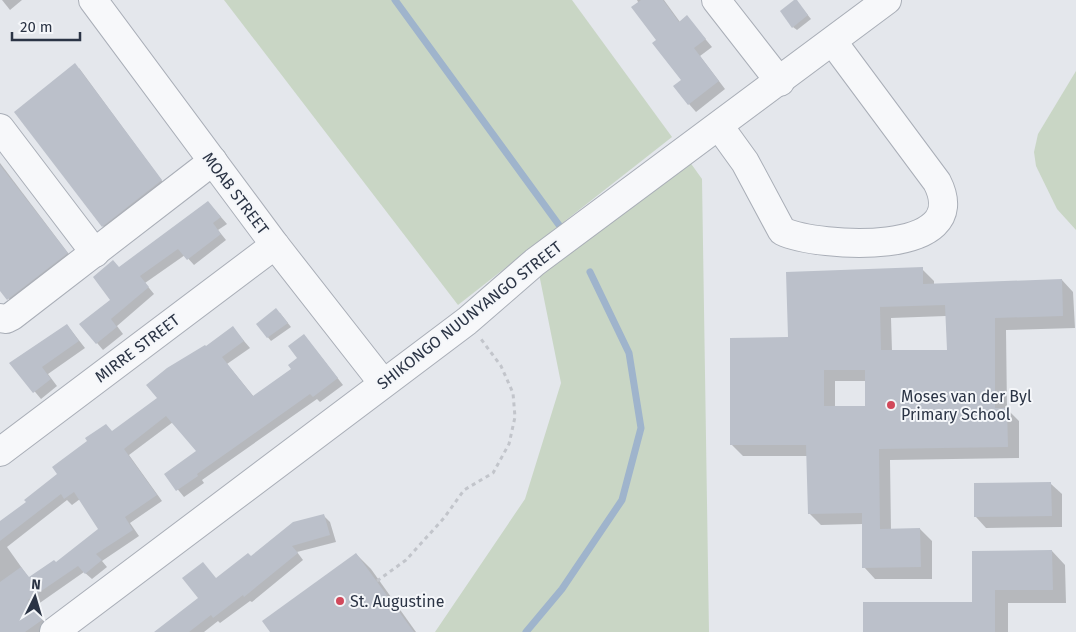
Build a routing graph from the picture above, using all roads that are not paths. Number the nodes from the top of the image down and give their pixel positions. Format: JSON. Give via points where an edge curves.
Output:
{"nodes":[{"id":1,"x":93,"y":0,"type":"edge"},
{"id":2,"x":716,"y":0,"type":"edge"},
{"id":3,"x":887,"y":0,"type":"edge"},
{"id":4,"x":833,"y":42,"type":"junction"},
{"id":5,"x":780,"y":82,"type":"junction"},
{"id":6,"x":719,"y":126,"type":"junction"},
{"id":7,"x":0,"y":128,"type":"edge"},
{"id":8,"x":213,"y":161,"type":"junction"},
{"id":9,"x":275,"y":244,"type":"junction"},
{"id":10,"x":95,"y":253,"type":"junction"},
{"id":11,"x":0,"y":318,"type":"edge"},
{"id":12,"x":382,"y":383,"type":"junction"},
{"id":13,"x":0,"y":452,"type":"edge"},
{"id":14,"x":54,"y":632,"type":"edge"}],
"edges":[{"from":1,"to":8,"type":"street","name":"MOAB STREET"},
{"from":2,"to":5,"type":"street"},
{"from":3,"to":4,"type":"street","name":"SHIKONGO NUUNYANGO STREET"},
{"from":4,"to":5,"type":"street","name":"SHIKONGO NUUNYANGO STREET"},
{"from":4,"to":6,"type":"street","via":[[943,194],[944,206],[938,220],[926,230],[889,243],[868,244],[818,240],[782,231],[745,162]]},
{"from":5,"to":6,"type":"street","name":"SHIKONGO NUUNYANGO STREET"},
{"from":6,"to":12,"type":"street","name":"SHIKONGO NUUNYANGO STREET","via":[[535,262],[467,321]]},
{"from":7,"to":10,"type":"street"},
{"from":8,"to":9,"type":"street","name":"MOAB STREET"},
{"from":8,"to":10,"type":"street"},
{"from":9,"to":12,"type":"street","name":"MOAB STREET"},
{"from":9,"to":13,"type":"street","name":"MIRRE STREET"},
{"from":10,"to":11,"type":"street","via":[[12,316]]},
{"from":12,"to":14,"type":"street","name":"SHIKONGO NUUNYANGO STREET"}]}
